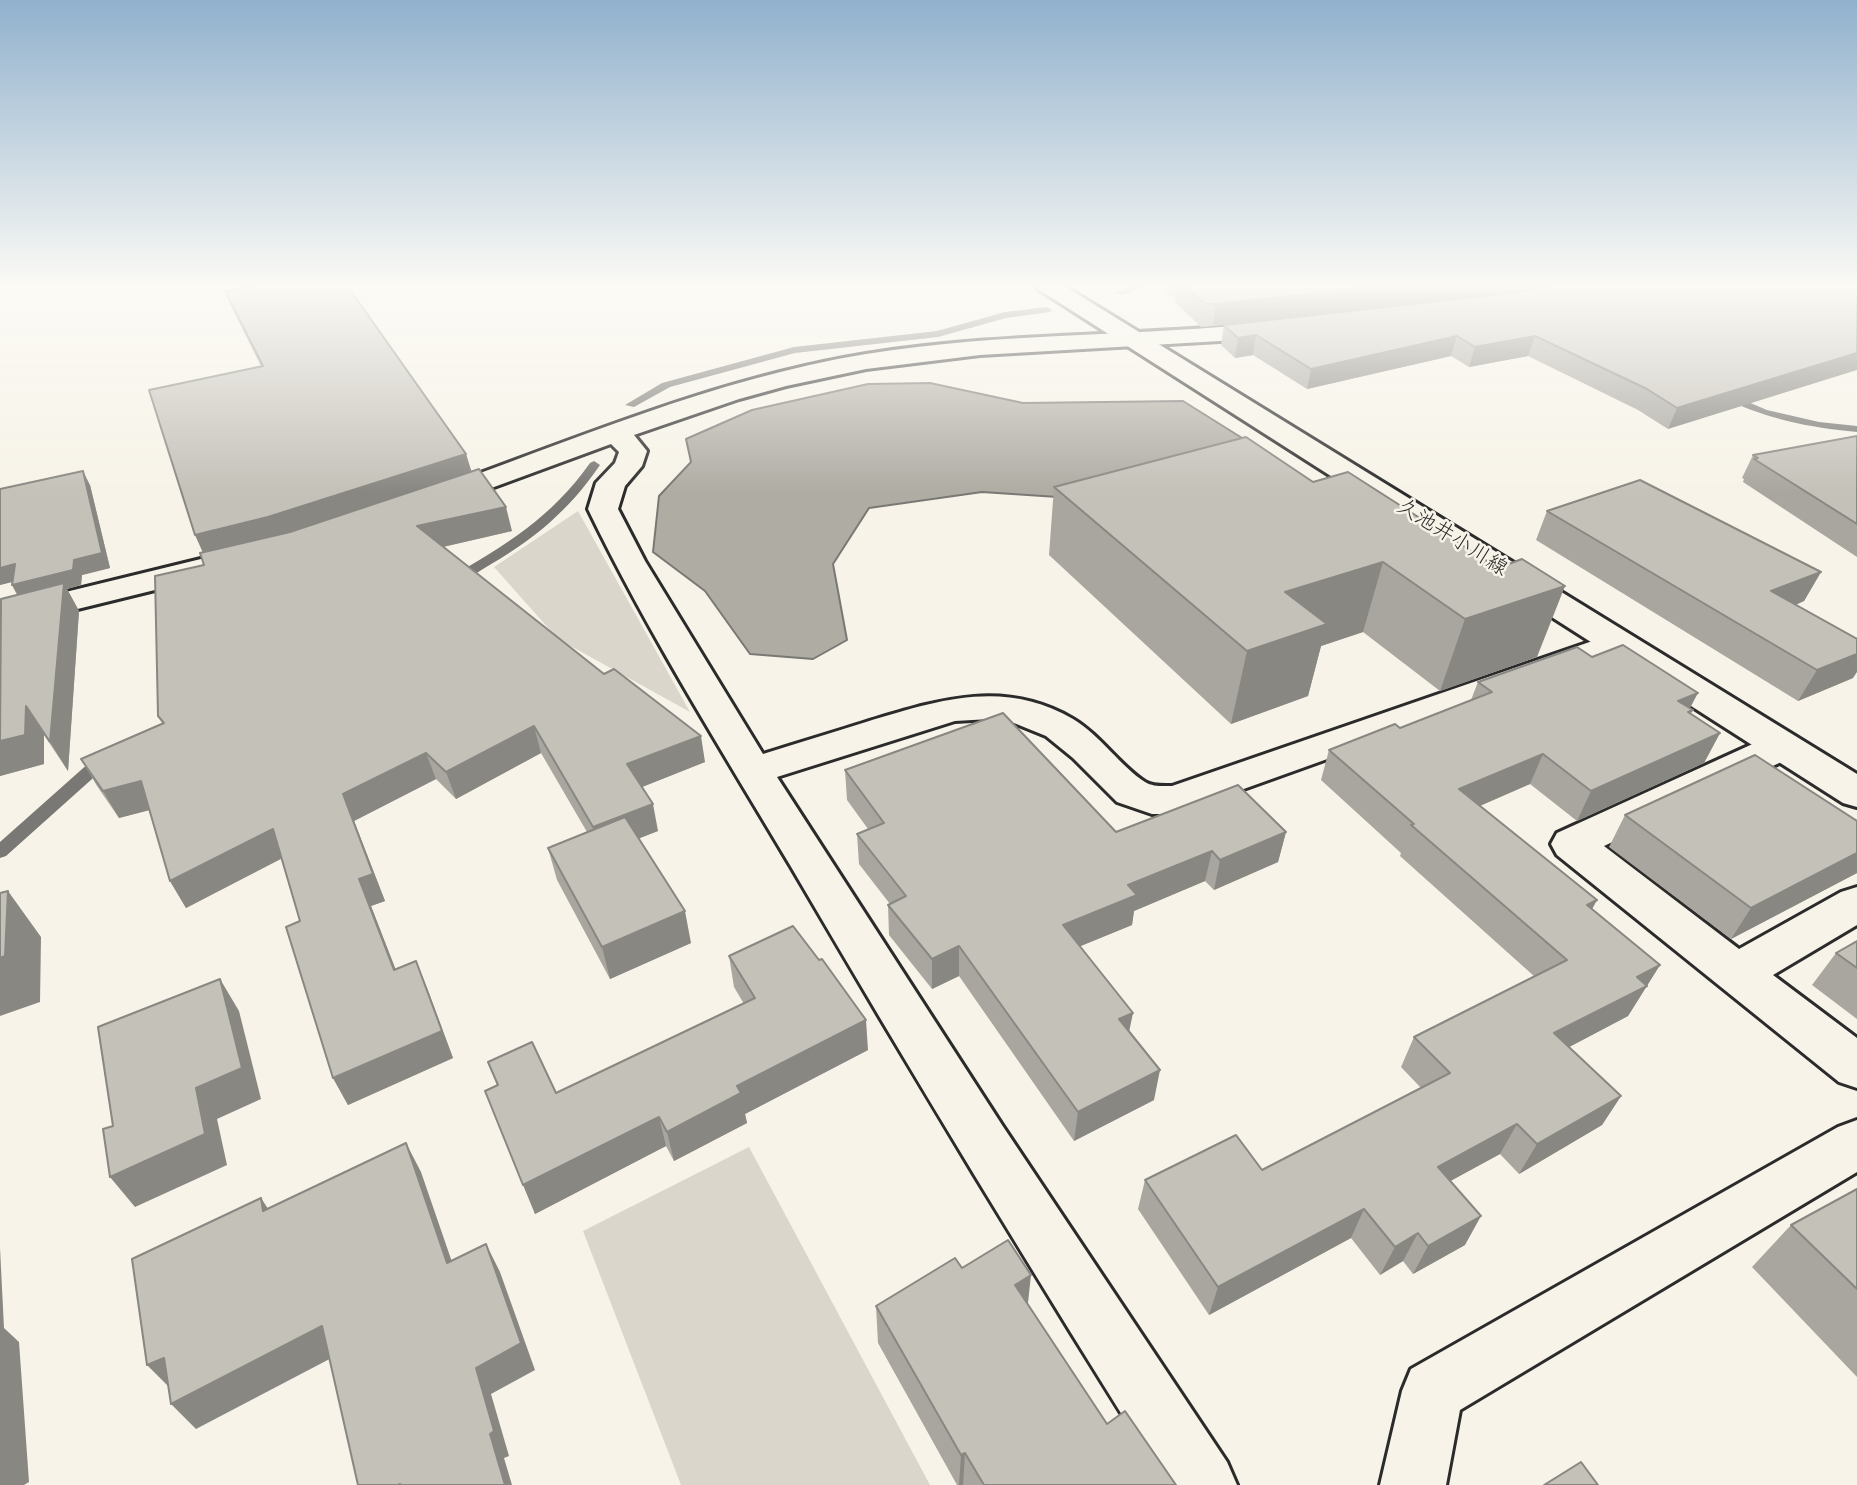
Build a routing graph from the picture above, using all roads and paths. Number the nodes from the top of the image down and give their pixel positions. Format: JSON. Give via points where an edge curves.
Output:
{"nodes":[{"id":1,"x":927,"y":353,"type":"edge"},
{"id":2,"x":1155,"y":353,"type":"edge"},
{"id":3,"x":617,"y":432,"type":"junction"},
{"id":4,"x":404,"y":510,"type":"edge"},
{"id":5,"x":236,"y":560,"type":"edge"},
{"id":6,"x":0,"y":618,"type":"edge"},
{"id":7,"x":1619,"y":643,"type":"junction"},
{"id":8,"x":1782,"y":746,"type":"junction"},
{"id":9,"x":752,"y":771,"type":"junction"},
{"id":10,"x":1857,"y":793,"type":"edge"},
{"id":11,"x":1857,"y":904,"type":"edge"},
{"id":12,"x":1737,"y":973,"type":"junction"},
{"id":13,"x":1857,"y":1067,"type":"edge"},
{"id":14,"x":1857,"y":1144,"type":"edge"},
{"id":15,"x":1204,"y":1485,"type":"edge"},
{"id":16,"x":1413,"y":1485,"type":"edge"}],
"edges":[{"from":1,"to":3,"type":"street","via":[[831,368],[716,396]]},
{"from":2,"to":7,"type":"street","name":"久池井小川線"},
{"from":3,"to":4,"type":"street"},
{"from":3,"to":9,"type":"street","via":[[633,451],[628,466],[611,484],[603,509],[629,562]]},
{"from":5,"to":6,"type":"street"},
{"from":7,"to":8,"type":"street","name":"久池井小川線"},
{"from":7,"to":9,"type":"street","via":[[1174,800],[1152,800],[1131,792],[1059,727],[1023,712],[990,707],[954,709]]},
{"from":8,"to":10,"type":"street","name":"久池井小川線"},
{"from":8,"to":12,"type":"street","via":[[1572,844]]},
{"from":9,"to":15,"type":"street","via":[[1024,1210]]},
{"from":11,"to":12,"type":"street"},
{"from":12,"to":13,"type":"street"},
{"from":14,"to":16,"type":"street","via":[[1433,1391]]}]}
